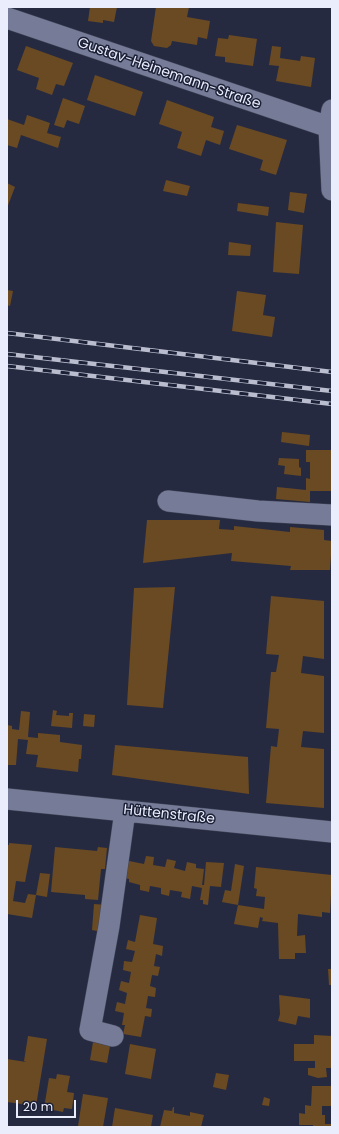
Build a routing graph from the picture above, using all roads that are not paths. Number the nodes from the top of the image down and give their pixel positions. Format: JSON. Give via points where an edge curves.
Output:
{"nodes":[{"id":1,"x":9,"y":17,"type":"edge"},
{"id":2,"x":331,"y":122,"type":"edge"},
{"id":3,"x":332,"y":190,"type":"edge"},
{"id":4,"x":168,"y":501,"type":"dead end"},
{"id":5,"x":332,"y":515,"type":"edge"},
{"id":6,"x":7,"y":799,"type":"edge"},
{"id":7,"x":125,"y":811,"type":"junction"},
{"id":8,"x":332,"y":832,"type":"edge"},
{"id":9,"x":113,"y":1036,"type":"dead end"}],
"edges":[{"from":1,"to":2,"type":"street","name":"Gustav-Heinemann-Straße"},
{"from":2,"to":3,"type":"street"},
{"from":4,"to":5,"type":"street","via":[[258,511]]},
{"from":6,"to":7,"type":"street","name":"Hüttenstraße"},
{"from":7,"to":8,"type":"street","name":"Hüttenstraße"},
{"from":7,"to":9,"type":"street","via":[[109,926],[90,1030]]}]}
